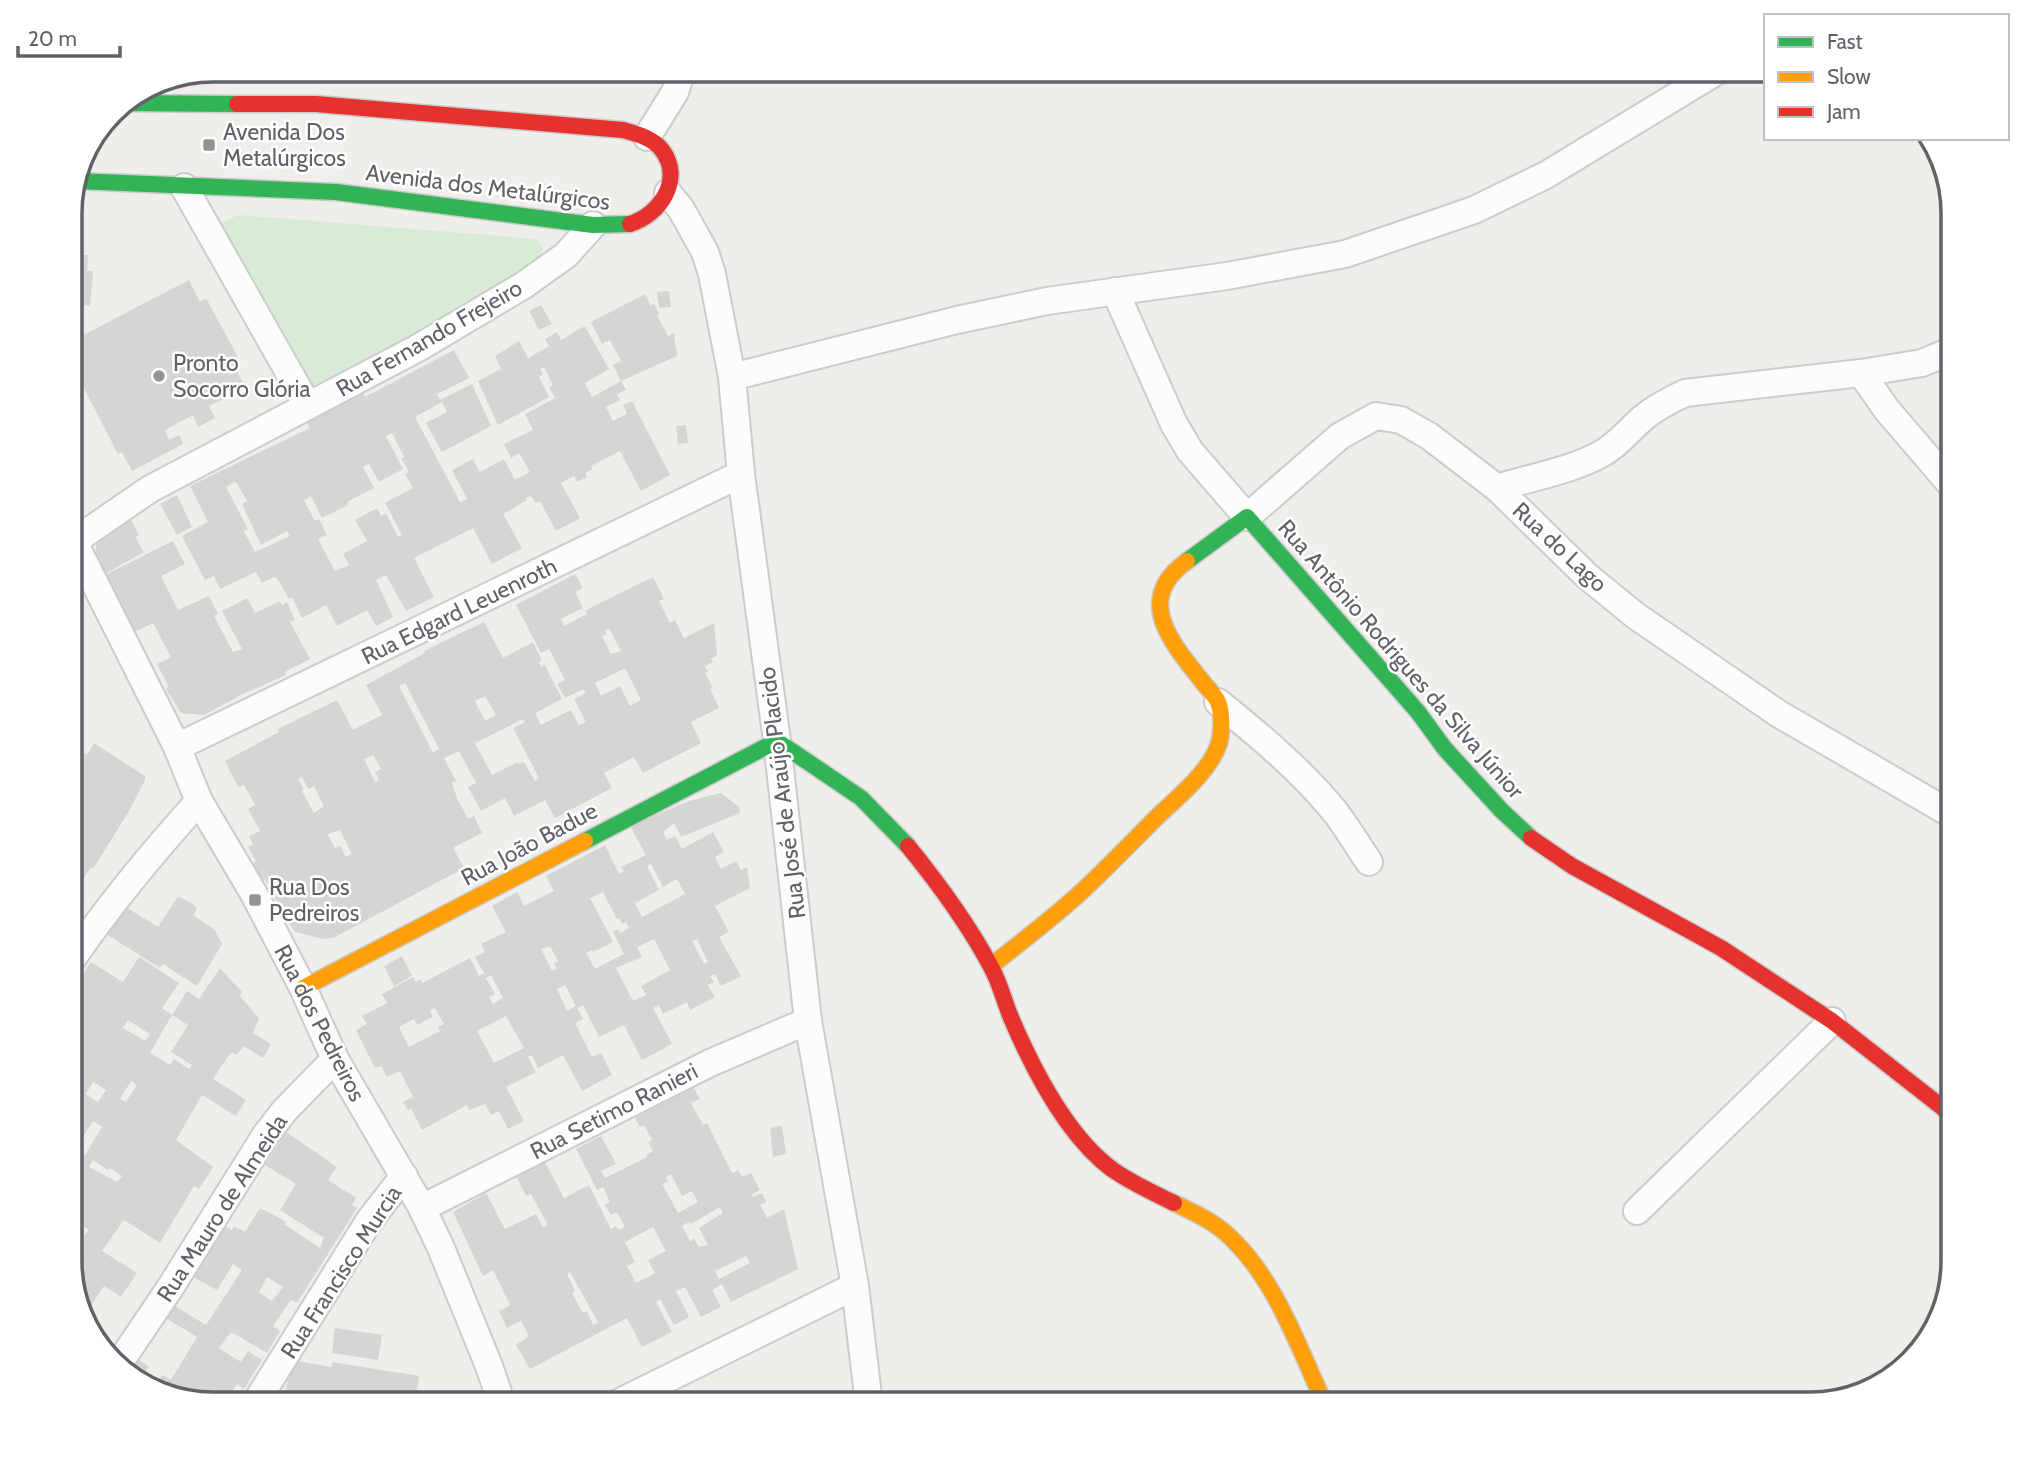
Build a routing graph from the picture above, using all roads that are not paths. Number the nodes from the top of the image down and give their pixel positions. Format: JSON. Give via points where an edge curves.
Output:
{"nodes":[{"id":1,"x":678,"y":82,"type":"edge"},
{"id":2,"x":1699,"y":82,"type":"edge"},
{"id":3,"x":142,"y":103,"type":"edge"},
{"id":4,"x":647,"y":137,"type":"junction"},
{"id":5,"x":86,"y":182,"type":"edge"},
{"id":6,"x":184,"y":187,"type":"junction"},
{"id":7,"x":668,"y":193,"type":"junction"},
{"id":8,"x":593,"y":225,"type":"junction"},
{"id":9,"x":1115,"y":291,"type":"junction"},
{"id":10,"x":1941,"y":355,"type":"edge"},
{"id":11,"x":1861,"y":373,"type":"junction"},
{"id":12,"x":732,"y":377,"type":"junction"},
{"id":13,"x":308,"y":406,"type":"junction"},
{"id":14,"x":1941,"y":473,"type":"edge"},
{"id":15,"x":741,"y":474,"type":"junction"},
{"id":16,"x":1497,"y":488,"type":"junction"},
{"id":17,"x":1247,"y":517,"type":"junction"},
{"id":18,"x":83,"y":533,"type":"edge"},
{"id":19,"x":83,"y":562,"type":"edge"},
{"id":20,"x":1219,"y":702,"type":"junction"},
{"id":21,"x":777,"y":740,"type":"junction"},
{"id":22,"x":177,"y":747,"type":"junction"},
{"id":23,"x":199,"y":801,"type":"junction"},
{"id":24,"x":1941,"y":808,"type":"edge"},
{"id":25,"x":1369,"y":862,"type":"dead end"},
{"id":26,"x":83,"y":943,"type":"edge"},
{"id":27,"x":991,"y":965,"type":"junction"},
{"id":28,"x":303,"y":988,"type":"junction"},
{"id":29,"x":808,"y":1021,"type":"junction"},
{"id":30,"x":1832,"y":1021,"type":"junction"},
{"id":31,"x":335,"y":1059,"type":"junction"},
{"id":32,"x":1941,"y":1106,"type":"edge"},
{"id":33,"x":404,"y":1176,"type":"junction"},
{"id":34,"x":422,"y":1208,"type":"junction"},
{"id":35,"x":1637,"y":1211,"type":"dead end"},
{"id":36,"x":855,"y":1286,"type":"junction"},
{"id":37,"x":124,"y":1356,"type":"edge"},
{"id":38,"x":262,"y":1392,"type":"edge"},
{"id":39,"x":498,"y":1392,"type":"edge"},
{"id":40,"x":640,"y":1392,"type":"edge"},
{"id":41,"x":868,"y":1392,"type":"edge"},
{"id":42,"x":1319,"y":1392,"type":"edge"}],
"edges":[{"from":1,"to":4,"type":"street"},
{"from":2,"to":9,"type":"street","via":[[1546,175],[1474,210],[1345,254]]},
{"from":3,"to":4,"type":"street","via":[[316,104],[623,131]]},
{"from":4,"to":7,"type":"street","via":[[664,152],[670,170]]},
{"from":5,"to":6,"type":"street","name":"Avenida dos Metalúrgicos"},
{"from":6,"to":8,"type":"street","name":"Avenida dos Metalúrgicos","via":[[336,192]]},
{"from":6,"to":13,"type":"street"},
{"from":7,"to":8,"type":"street","name":"Avenida dos Metalúrgicos","via":[[654,212],[634,224]]},
{"from":7,"to":12,"type":"street","name":"Rua José de Araújo Placido","via":[[705,252]]},
{"from":8,"to":13,"type":"street","name":"Rua Fernando Frejeiro","via":[[566,255],[524,285]]},
{"from":9,"to":12,"type":"street","via":[[957,320]]},
{"from":9,"to":17,"type":"street","via":[[1174,425],[1190,452]]},
{"from":10,"to":11,"type":"street","name":"Rua do Lago","via":[[1922,363]]},
{"from":11,"to":14,"type":"street"},
{"from":11,"to":16,"type":"street","name":"Rua do Lago","via":[[1685,393],[1661,404],[1602,454]]},
{"from":12,"to":15,"type":"street","name":"Rua José de Araújo Placido"},
{"from":13,"to":18,"type":"street","name":"Rua Fernando Frejeiro","via":[[150,489]]},
{"from":15,"to":21,"type":"street","name":"Rua José de Araújo Placido"},
{"from":15,"to":22,"type":"street","name":"Rua Edgard Leuenroth"},
{"from":16,"to":17,"type":"street","via":[[1429,436],[1401,420],[1376,416],[1340,436]]},
{"from":16,"to":24,"type":"street","name":"Rua do Lago","via":[[1587,576],[1636,616],[1779,715]]},
{"from":17,"to":20,"type":"street","name":"Rua Antônio Rodrigues da Silva Júnior","via":[[1177,568],[1158,607],[1164,628]]},
{"from":17,"to":30,"type":"street","name":"Rua Antônio Rodrigues da Silva Júnior","via":[[1445,749],[1537,844],[1721,948]]},
{"from":19,"to":22,"type":"street","name":"Rua dos Pedreiros"},
{"from":20,"to":25,"type":"street","via":[[1305,779]]},
{"from":20,"to":27,"type":"street","via":[[1220,741],[1192,783],[1077,896]]},
{"from":21,"to":27,"type":"street","via":[[872,807],[936,883]]},
{"from":21,"to":28,"type":"street","name":"Rua João Badue"},
{"from":21,"to":29,"type":"street","name":"Rua José de Araújo Placido"},
{"from":22,"to":23,"type":"street","name":"Rua dos Pedreiros"},
{"from":23,"to":26,"type":"street","via":[[139,868]]},
{"from":23,"to":28,"type":"street","name":"Rua dos Pedreiros"},
{"from":27,"to":42,"type":"street","via":[[1038,1073],[1084,1143],[1116,1173],[1216,1225],[1241,1247],[1259,1272]]},
{"from":28,"to":31,"type":"street","name":"Rua dos Pedreiros"},
{"from":29,"to":34,"type":"street","name":"Rua Setimo Ranieri","via":[[710,1063]]},
{"from":29,"to":36,"type":"street","name":"Rua José de Araújo Placido"},
{"from":30,"to":32,"type":"street","name":"Rua Antônio Rodrigues da Silva Júnior"},
{"from":30,"to":35,"type":"street"},
{"from":31,"to":33,"type":"street","name":"Rua dos Pedreiros"},
{"from":31,"to":37,"type":"street","name":"Rua Mauro de Almeida","via":[[265,1136]]},
{"from":33,"to":34,"type":"street","name":"Rua dos Pedreiros"},
{"from":33,"to":38,"type":"street","name":"Rua Francisco Murcia","via":[[369,1221]]},
{"from":34,"to":39,"type":"street","name":"Rua dos Pedreiros"},
{"from":36,"to":40,"type":"street"},
{"from":36,"to":41,"type":"street","name":"Rua José de Araújo Placido"}]}
